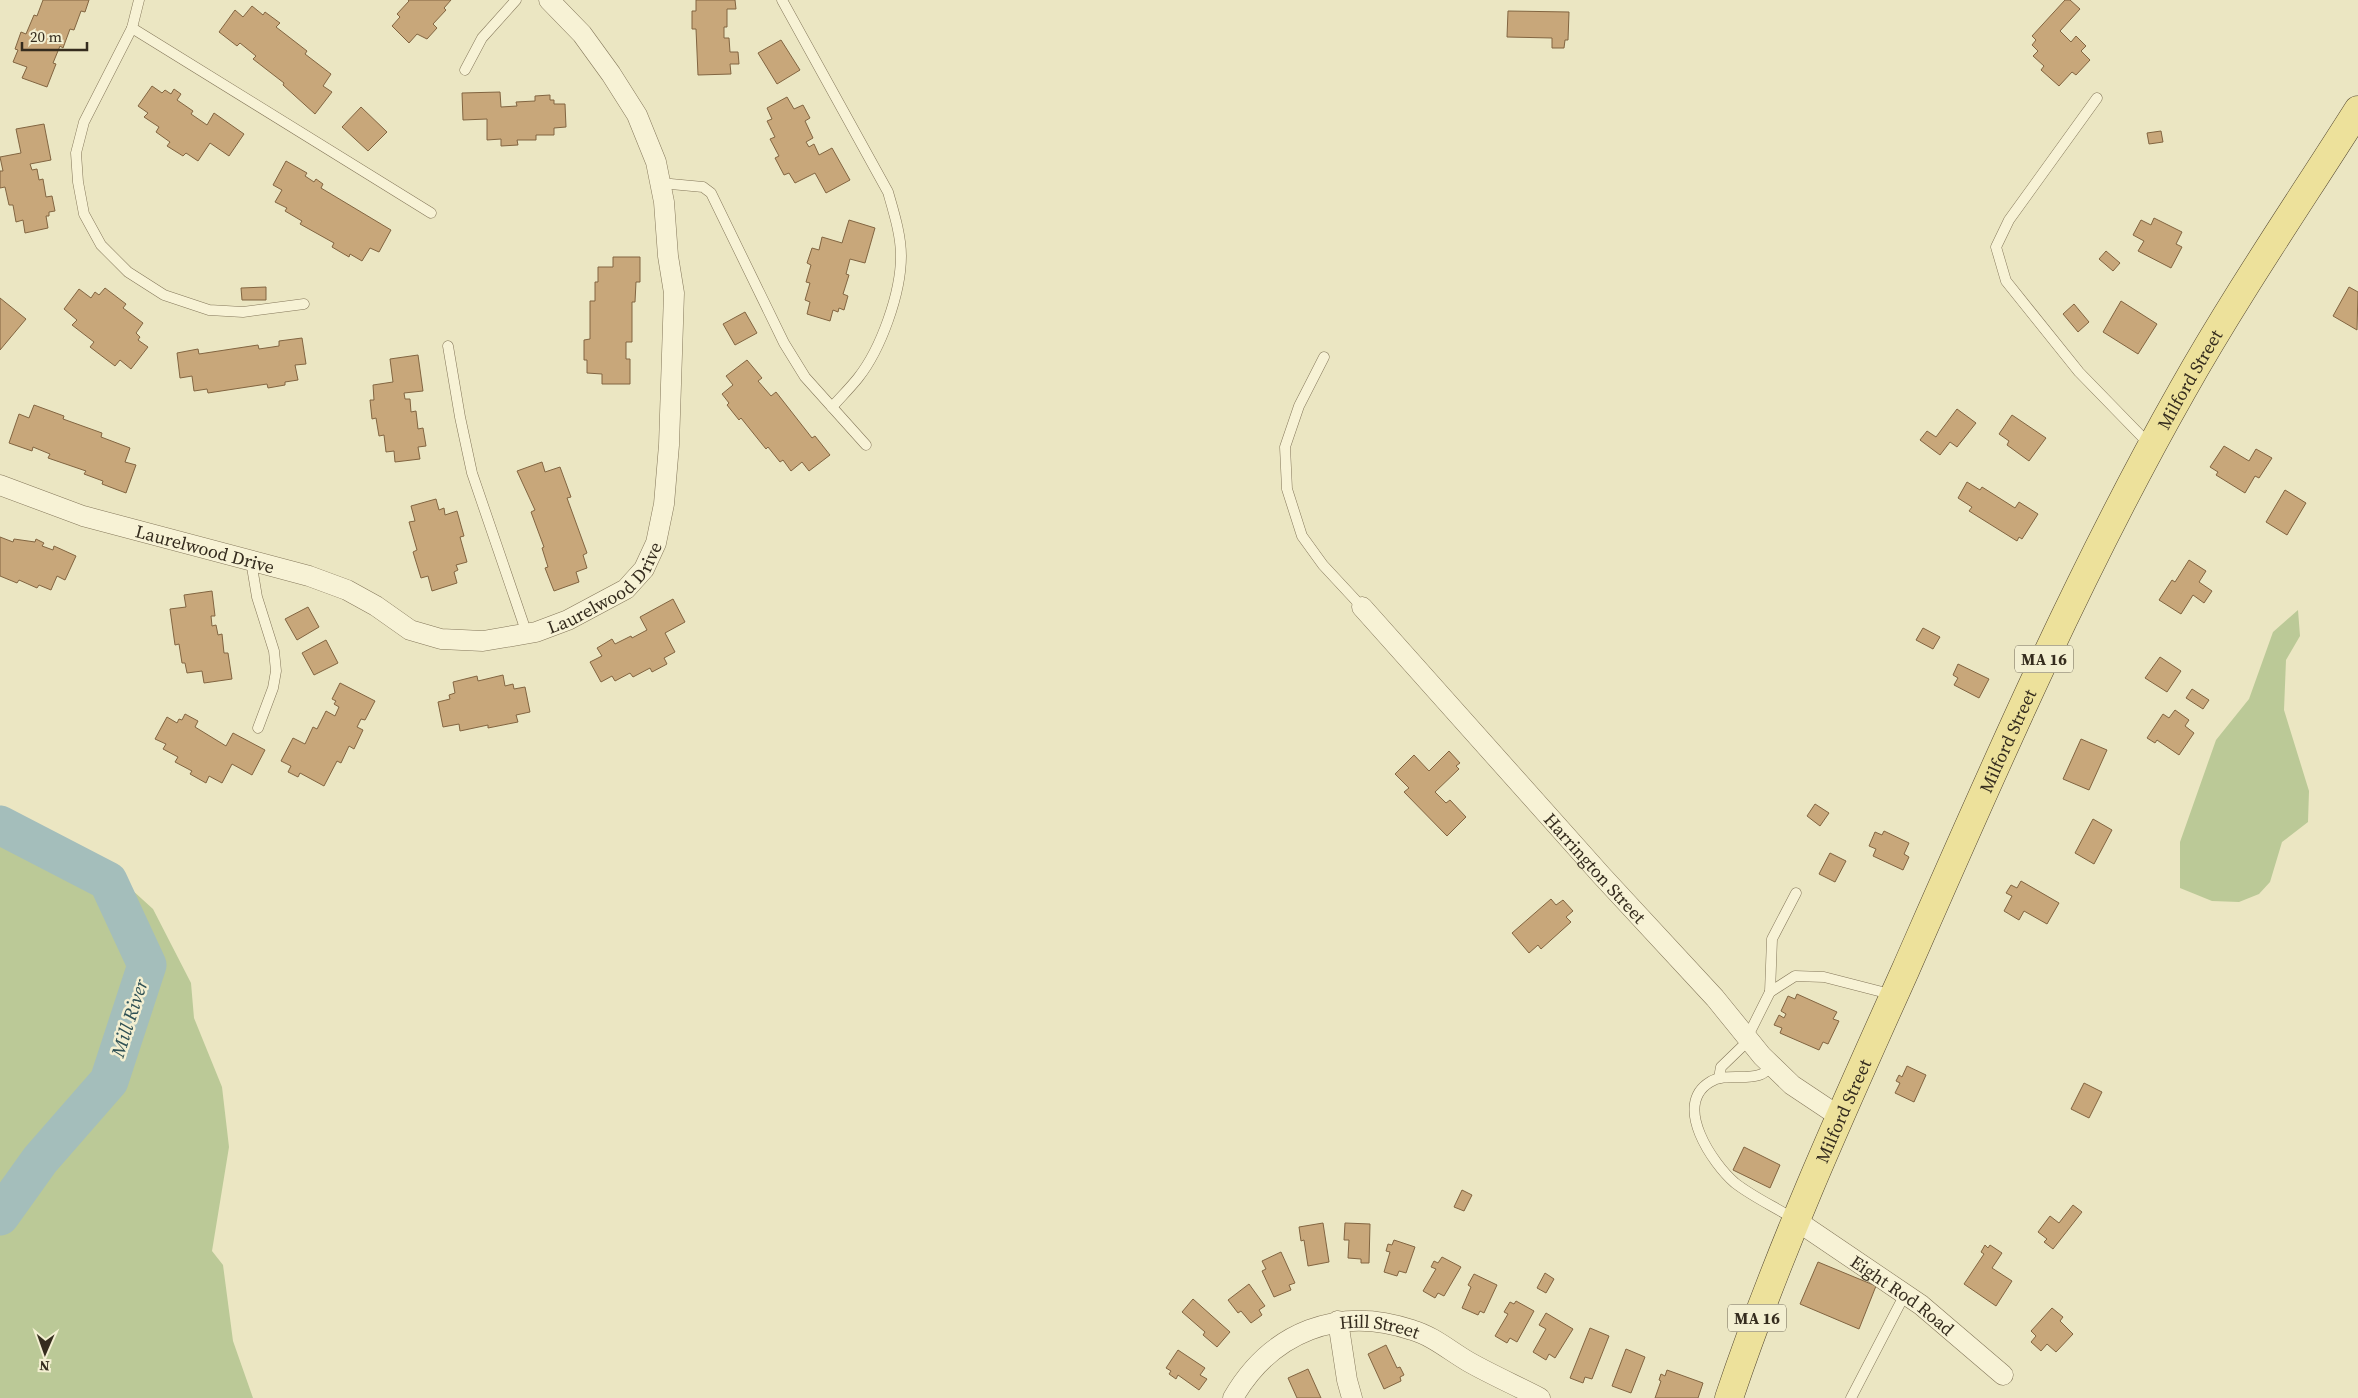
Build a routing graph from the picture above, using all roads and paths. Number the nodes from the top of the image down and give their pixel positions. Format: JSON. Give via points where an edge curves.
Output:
{"nodes":[{"id":1,"x":140,"y":0,"type":"edge"},
{"id":2,"x":516,"y":0,"type":"edge"},
{"id":3,"x":550,"y":0,"type":"edge"},
{"id":4,"x":782,"y":0,"type":"edge"},
{"id":5,"x":132,"y":28,"type":"junction"},
{"id":6,"x":465,"y":70,"type":"dead end"},
{"id":7,"x":2097,"y":98,"type":"dead end"},
{"id":8,"x":2358,"y":110,"type":"edge"},
{"id":9,"x":660,"y":183,"type":"junction"},
{"id":10,"x":431,"y":213,"type":"dead end"},
{"id":11,"x":304,"y":304,"type":"dead end"},
{"id":12,"x":448,"y":346,"type":"dead end"},
{"id":13,"x":1324,"y":357,"type":"dead end"},
{"id":14,"x":832,"y":407,"type":"junction"},
{"id":15,"x":866,"y":445,"type":"dead end"},
{"id":16,"x":2151,"y":447,"type":"junction"},
{"id":17,"x":0,"y":485,"type":"edge"},
{"id":18,"x":251,"y":561,"type":"junction"},
{"id":19,"x":1362,"y":607,"type":"joint"},
{"id":20,"x":527,"y":634,"type":"junction"},
{"id":21,"x":258,"y":728,"type":"dead end"},
{"id":22,"x":1796,"y":893,"type":"dead end"},
{"id":23,"x":1770,"y":992,"type":"junction"},
{"id":24,"x":1894,"y":995,"type":"junction"},
{"id":25,"x":1748,"y":1039,"type":"junction"},
{"id":26,"x":1772,"y":1067,"type":"junction"},
{"id":27,"x":1719,"y":1078,"type":"junction"},
{"id":28,"x":1840,"y":1117,"type":"junction"},
{"id":29,"x":1793,"y":1230,"type":"junction"},
{"id":30,"x":1905,"y":1294,"type":"junction"},
{"id":31,"x":1338,"y":1321,"type":"junction"},
{"id":32,"x":2003,"y":1375,"type":"dead end"},
{"id":33,"x":1233,"y":1398,"type":"edge"},
{"id":34,"x":1352,"y":1398,"type":"edge"},
{"id":35,"x":1540,"y":1398,"type":"edge"},
{"id":36,"x":1729,"y":1398,"type":"edge"},
{"id":37,"x":1851,"y":1398,"type":"edge"}],
"edges":[{"from":1,"to":5,"type":"lane"},
{"from":2,"to":6,"type":"lane","via":[[482,38]]},
{"from":3,"to":9,"type":"street","name":"Laurelwood Drive","via":[[582,34],[637,115],[656,162]]},
{"from":4,"to":14,"type":"lane","via":[[872,160],[888,192],[897,223],[901,256],[897,290],[878,343],[859,378]]},
{"from":5,"to":10,"type":"lane"},
{"from":5,"to":11,"type":"lane","via":[[84,122],[76,153],[84,214],[101,245],[128,272],[164,295],[209,310],[243,312]]},
{"from":7,"to":16,"type":"lane","via":[[2009,220],[1996,247],[2006,281],[2079,372]]},
{"from":8,"to":16,"type":"main road","name":"Milford Street","number":"MA 16","via":[[2192,373]]},
{"from":9,"to":14,"type":"lane","via":[[703,187],[711,193],[784,343],[805,377]]},
{"from":9,"to":20,"type":"street","name":"Laurelwood Drive","via":[[674,293],[669,445],[664,504],[656,543],[644,569],[626,589],[568,620]]},
{"from":12,"to":20,"type":"lane","via":[[472,472]]},
{"from":13,"to":19,"type":"lane","via":[[1300,406],[1285,447],[1287,489],[1302,536],[1323,565]]},
{"from":14,"to":15,"type":"lane"},
{"from":16,"to":24,"type":"main road","name":"Milford Street","number":"MA 16","via":[[2017,716]]},
{"from":17,"to":18,"type":"street","name":"Laurelwood Drive","via":[[83,516]]},
{"from":18,"to":20,"type":"street","name":"Laurelwood Drive","via":[[347,590],[410,630],[441,639],[484,641]]},
{"from":18,"to":21,"type":"lane","via":[[276,671]]},
{"from":19,"to":25,"type":"street","name":"Harrington Street"},
{"from":22,"to":23,"type":"lane","via":[[1772,939]]},
{"from":23,"to":24,"type":"lane","via":[[1794,976],[1814,976]]},
{"from":23,"to":25,"type":"lane"},
{"from":24,"to":28,"type":"main road","name":"Milford Street","number":"MA 16"},
{"from":25,"to":26,"type":"street","name":"Harrington Street"},
{"from":25,"to":27,"type":"lane","via":[[1722,1067]]},
{"from":26,"to":27,"type":"lane","via":[[1760,1075]]},
{"from":26,"to":28,"type":"street","name":"Harrington Street","via":[[1792,1085]]},
{"from":27,"to":29,"type":"lane","via":[[1709,1082],[1696,1100],[1695,1120],[1701,1137],[1721,1169]]},
{"from":28,"to":29,"type":"main road","name":"Milford Street","number":"MA 16"},
{"from":29,"to":30,"type":"street","name":"Eight Rod Road"},
{"from":29,"to":36,"type":"main road","number":"MA 16","via":[[1753,1326]]},
{"from":30,"to":32,"type":"street","name":"Eight Rod Road"},
{"from":30,"to":37,"type":"lane"},
{"from":31,"to":33,"type":"street","name":"Hill Street","via":[[1289,1340],[1262,1358]]},
{"from":31,"to":34,"type":"street"},
{"from":31,"to":35,"type":"street","name":"Hill Street","via":[[1388,1323],[1414,1330],[1468,1362]]}]}
